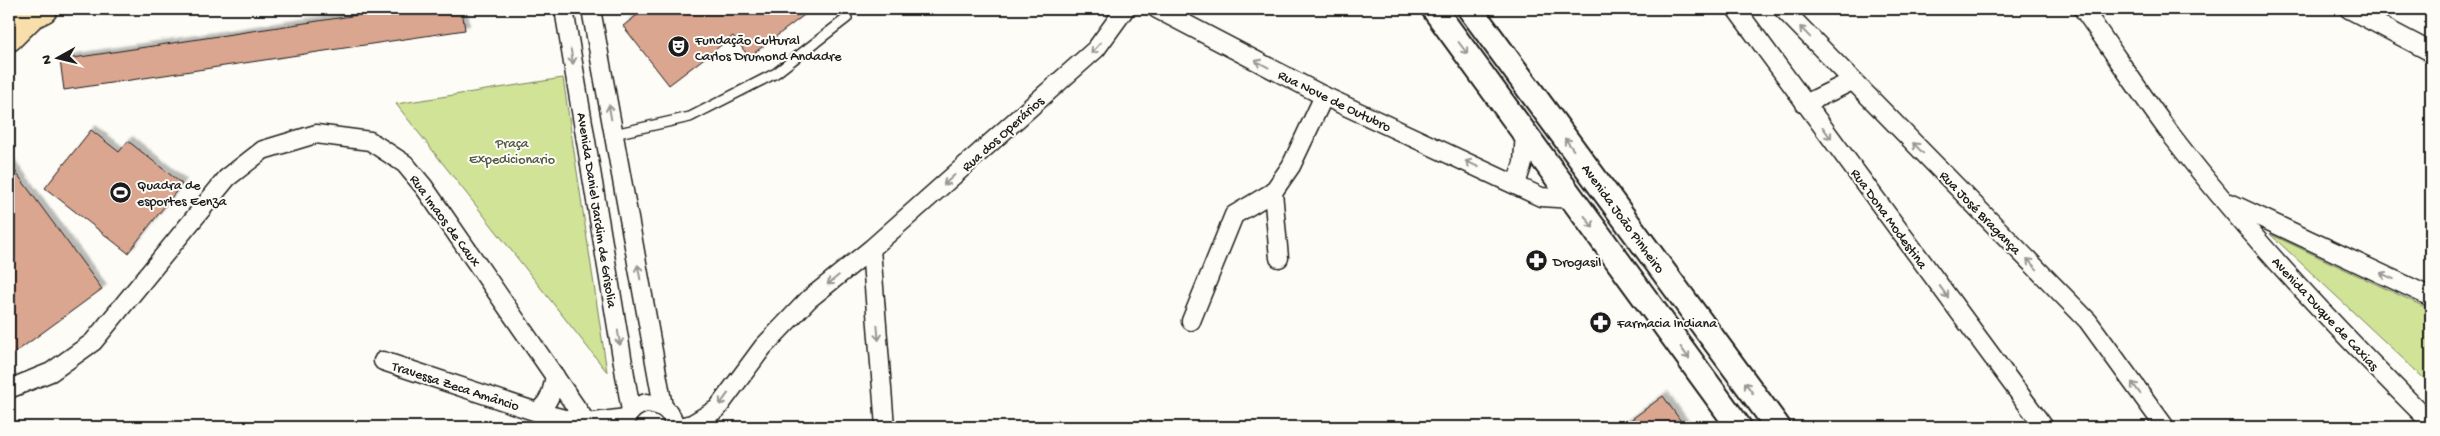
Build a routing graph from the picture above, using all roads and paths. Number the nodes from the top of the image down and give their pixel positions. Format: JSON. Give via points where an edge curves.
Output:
{"nodes":[{"id":1,"x":43,"y":9,"type":"edge"},
{"id":2,"x":564,"y":9,"type":"edge"},
{"id":3,"x":591,"y":9,"type":"edge"},
{"id":4,"x":1125,"y":9,"type":"edge"},
{"id":5,"x":1157,"y":9,"type":"edge"},
{"id":6,"x":1434,"y":9,"type":"edge"},
{"id":7,"x":1470,"y":9,"type":"edge"},
{"id":8,"x":1736,"y":9,"type":"edge"},
{"id":9,"x":1783,"y":9,"type":"edge"},
{"id":10,"x":2083,"y":9,"type":"edge"},
{"id":11,"x":2349,"y":9,"type":"edge"},
{"id":12,"x":847,"y":18,"type":"dead end"},
{"id":13,"x":9,"y":37,"type":"edge"},
{"id":14,"x":2431,"y":52,"type":"edge"},
{"id":15,"x":1852,"y":81,"type":"junction"},
{"id":16,"x":1324,"y":96,"type":"junction"},
{"id":17,"x":1805,"y":104,"type":"junction"},
{"id":18,"x":1525,"y":131,"type":"junction"},
{"id":19,"x":614,"y":134,"type":"junction"},
{"id":20,"x":1516,"y":184,"type":"junction"},
{"id":21,"x":1273,"y":192,"type":"junction"},
{"id":22,"x":1572,"y":200,"type":"junction"},
{"id":23,"x":2224,"y":200,"type":"junction"},
{"id":24,"x":871,"y":249,"type":"junction"},
{"id":25,"x":1279,"y":258,"type":"dead end"},
{"id":26,"x":2431,"y":297,"type":"edge"},
{"id":27,"x":1191,"y":321,"type":"dead end"},
{"id":28,"x":383,"y":361,"type":"dead end"},
{"id":29,"x":555,"y":376,"type":"junction"},
{"id":30,"x":9,"y":389,"type":"edge"},
{"id":31,"x":662,"y":406,"type":"junction"},
{"id":32,"x":537,"y":412,"type":"junction"},
{"id":33,"x":627,"y":419,"type":"edge"},
{"id":34,"x":2431,"y":423,"type":"edge"},
{"id":35,"x":591,"y":425,"type":"edge"},
{"id":36,"x":675,"y":427,"type":"edge"},
{"id":37,"x":679,"y":427,"type":"edge"},
{"id":38,"x":885,"y":427,"type":"edge"},
{"id":39,"x":1739,"y":427,"type":"edge"},
{"id":40,"x":1778,"y":427,"type":"edge"},
{"id":41,"x":2044,"y":427,"type":"edge"},
{"id":42,"x":2165,"y":427,"type":"edge"}],
"edges":[{"from":1,"to":13,"type":"main road","via":[[31,15]]},
{"from":2,"to":33,"type":"street","name":"Avenida Daniel Jardim de Grisolia","one_way":true},
{"from":19,"to":3,"type":"street","name":"Avenida Daniel Jardim de Grisolia","one_way":true},
{"from":4,"to":24,"type":"street","name":"Rua dos Operários","one_way":true,"via":[[1096,49]]},
{"from":16,"to":5,"type":"street","name":"Rua Nove de Outubro","one_way":true},
{"from":6,"to":18,"type":"main road","one_way":true},
{"from":40,"to":7,"type":"main road","name":"Avenida João Pinheiro","one_way":true},
{"from":8,"to":17,"type":"street","name":"Rua Dona Modestina"},
{"from":15,"to":9,"type":"street","name":"Rua José Bragança","one_way":true},
{"from":10,"to":23,"type":"street","name":"Avenida Duque de Caxias","via":[[2172,136]]},
{"from":11,"to":14,"type":"street"},
{"from":12,"to":19,"type":"lane","via":[[776,72],[690,117]]},
{"from":15,"to":17,"type":"street"},
{"from":42,"to":15,"type":"street","name":"Rua José Bragança","one_way":true,"via":[[2088,322]]},
{"from":20,"to":16,"type":"street","name":"Rua Nove de Outubro","one_way":true},
{"from":16,"to":21,"type":"street","via":[[1291,166]]},
{"from":17,"to":41,"type":"street","name":"Rua Dona Modestina","one_way":true},
{"from":18,"to":20,"type":"street","via":[[1523,163]]},
{"from":18,"to":22,"type":"main road"},
{"from":31,"to":19,"type":"street","name":"Avenida Daniel Jardim de Grisolia","one_way":true},
{"from":20,"to":22,"type":"street","name":"Rua Nove de Outubro","via":[[1541,197]]},
{"from":21,"to":25,"type":"street"},
{"from":21,"to":27,"type":"street","via":[[1234,215]]},
{"from":22,"to":39,"type":"main road","one_way":true},
{"from":26,"to":23,"type":"street","name":"Avenida Duque de Caxias","one_way":true},
{"from":23,"to":34,"type":"street","name":"Avenida Duque de Caxias","via":[[2332,324]]},
{"from":24,"to":37,"type":"street","name":"Rua dos Operários","one_way":true,"via":[[809,299],[763,347],[717,409],[692,424]]},
{"from":24,"to":38,"type":"street","one_way":true},
{"from":28,"to":32,"type":"street","name":"Travessa Zeca Amâncio"},
{"from":29,"to":30,"type":"street","name":"Rua Imaos de Caux","via":[[405,164],[370,141],[316,134],[263,150],[227,178],[94,342],[51,372]]},
{"from":29,"to":32,"type":"street","via":[[546,406]]},
{"from":29,"to":35,"type":"street","name":"Rua Imaos de Caux"},
{"from":31,"to":33,"type":"street","via":[[646,403]]},
{"from":31,"to":36,"type":"street","name":"Avenida Daniel Jardim de Grisolia","via":[[669,412]]},
{"from":32,"to":35,"type":"street","name":"Travessa Zeca Amâncio"},
{"from":33,"to":35,"type":"street"}]}
